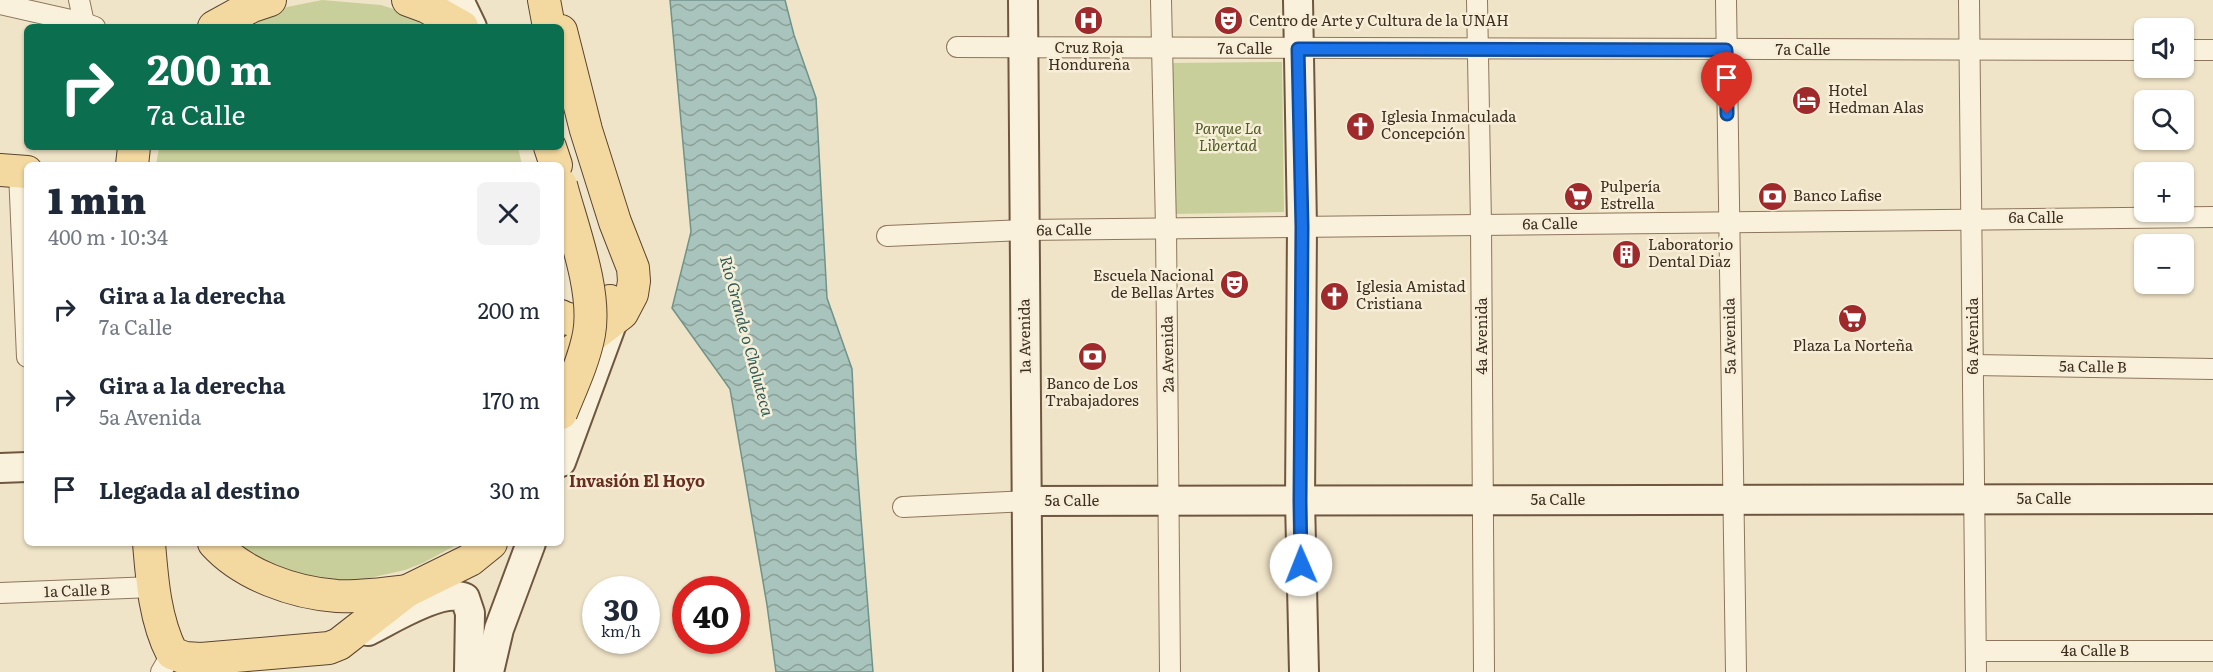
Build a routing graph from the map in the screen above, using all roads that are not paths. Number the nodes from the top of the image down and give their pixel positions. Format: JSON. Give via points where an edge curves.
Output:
{"nodes":[{"id":1,"x":79,"y":0,"type":"edge"},
{"id":2,"x":270,"y":0,"type":"edge"},
{"id":3,"x":408,"y":0,"type":"edge"},
{"id":4,"x":459,"y":0,"type":"edge"},
{"id":5,"x":544,"y":0,"type":"edge"},
{"id":6,"x":556,"y":0,"type":"edge"},
{"id":7,"x":1023,"y":0,"type":"edge"},
{"id":8,"x":1161,"y":0,"type":"edge"},
{"id":9,"x":1298,"y":0,"type":"edge"},
{"id":10,"x":1477,"y":0,"type":"edge"},
{"id":11,"x":1726,"y":0,"type":"edge"},
{"id":12,"x":1969,"y":0,"type":"edge"},
{"id":13,"x":0,"y":4,"type":"edge"},
{"id":14,"x":85,"y":24,"type":"edge"},
{"id":15,"x":89,"y":24,"type":"edge"},
{"id":16,"x":219,"y":24,"type":"edge"},
{"id":17,"x":457,"y":24,"type":"edge"},
{"id":18,"x":471,"y":24,"type":"edge"},
{"id":19,"x":548,"y":24,"type":"edge"},
{"id":20,"x":560,"y":24,"type":"edge"},
{"id":21,"x":564,"y":41,"type":"edge"},
{"id":22,"x":957,"y":47,"type":"dead end"},
{"id":23,"x":1022,"y":49,"type":"junction"},
{"id":24,"x":1162,"y":49,"type":"junction"},
{"id":25,"x":1298,"y":49,"type":"junction"},
{"id":26,"x":1477,"y":49,"type":"junction"},
{"id":27,"x":1726,"y":50,"type":"junction"},
{"id":28,"x":1969,"y":50,"type":"junction"},
{"id":29,"x":2134,"y":50,"type":"edge"},
{"id":30,"x":2194,"y":50,"type":"edge"},
{"id":31,"x":2213,"y":50,"type":"edge"},
{"id":32,"x":564,"y":95,"type":"edge"},
{"id":33,"x":15,"y":171,"type":"edge"},
{"id":34,"x":564,"y":209,"type":"edge"},
{"id":35,"x":2213,"y":217,"type":"edge"},
{"id":36,"x":1972,"y":219,"type":"junction"},
{"id":37,"x":1728,"y":222,"type":"junction"},
{"id":38,"x":1481,"y":224,"type":"junction"},
{"id":39,"x":1302,"y":227,"type":"junction"},
{"id":40,"x":1166,"y":228,"type":"junction"},
{"id":41,"x":1024,"y":230,"type":"junction"},
{"id":42,"x":887,"y":236,"type":"dead end"},
{"id":43,"x":24,"y":310,"type":"edge"},
{"id":44,"x":564,"y":318,"type":"edge"},
{"id":45,"x":613,"y":321,"type":"junction"},
{"id":46,"x":564,"y":358,"type":"edge"},
{"id":47,"x":1973,"y":365,"type":"junction"},
{"id":48,"x":2213,"y":369,"type":"edge"},
{"id":49,"x":564,"y":405,"type":"edge"},
{"id":50,"x":564,"y":454,"type":"edge"},
{"id":51,"x":24,"y":467,"type":"edge"},
{"id":52,"x":0,"y":468,"type":"edge"},
{"id":53,"x":1974,"y":499,"type":"junction"},
{"id":54,"x":2213,"y":499,"type":"edge"},
{"id":55,"x":1482,"y":500,"type":"junction"},
{"id":56,"x":1733,"y":500,"type":"junction"},
{"id":57,"x":1027,"y":501,"type":"junction"},
{"id":58,"x":1170,"y":501,"type":"junction"},
{"id":59,"x":1300,"y":501,"type":"junction"},
{"id":60,"x":903,"y":507,"type":"dead end"},
{"id":61,"x":149,"y":546,"type":"edge"},
{"id":62,"x":217,"y":546,"type":"edge"},
{"id":63,"x":487,"y":546,"type":"edge"},
{"id":64,"x":509,"y":546,"type":"edge"},
{"id":65,"x":530,"y":546,"type":"edge"},
{"id":66,"x":153,"y":587,"type":"junction"},
{"id":67,"x":407,"y":591,"type":"junction"},
{"id":68,"x":0,"y":593,"type":"edge"},
{"id":69,"x":339,"y":644,"type":"junction"},
{"id":70,"x":478,"y":644,"type":"junction"},
{"id":71,"x":1976,"y":651,"type":"junction"},
{"id":72,"x":2213,"y":651,"type":"edge"},
{"id":73,"x":167,"y":662,"type":"edge"},
{"id":74,"x":469,"y":672,"type":"edge"},
{"id":75,"x":484,"y":672,"type":"edge"},
{"id":76,"x":489,"y":672,"type":"edge"},
{"id":77,"x":1028,"y":672,"type":"edge"},
{"id":78,"x":1170,"y":672,"type":"edge"},
{"id":79,"x":1304,"y":672,"type":"edge"},
{"id":80,"x":1484,"y":672,"type":"edge"},
{"id":81,"x":1736,"y":672,"type":"edge"},
{"id":82,"x":1976,"y":672,"type":"edge"}],
"edges":[{"from":1,"to":15,"type":"street"},
{"from":2,"to":16,"type":"main road"},
{"from":3,"to":17,"type":"main road"},
{"from":4,"to":18,"type":"street"},
{"from":5,"to":19,"type":"main road"},
{"from":6,"to":20,"type":"main road"},
{"from":7,"to":23,"type":"street","name":"1a Avenida"},
{"from":8,"to":24,"type":"street","name":"2a Avenida"},
{"from":9,"to":25,"type":"street"},
{"from":10,"to":26,"type":"street","name":"4a Avenida"},
{"from":11,"to":27,"type":"street","name":"5a Avenida"},
{"from":12,"to":28,"type":"street","name":"6a Avenida"},
{"from":13,"to":14,"type":"street"},
{"from":21,"to":45,"type":"main road","via":[[586,130],[633,268],[632,294]]},
{"from":22,"to":23,"type":"street","name":"7a Calle"},
{"from":23,"to":24,"type":"street","name":"7a Calle"},
{"from":23,"to":41,"type":"street","name":"1a Avenida"},
{"from":24,"to":25,"type":"street","name":"7a Calle"},
{"from":24,"to":40,"type":"street","name":"2a Avenida"},
{"from":25,"to":26,"type":"street","name":"7a Calle"},
{"from":25,"to":39,"type":"street"},
{"from":26,"to":27,"type":"street","name":"7a Calle"},
{"from":26,"to":38,"type":"street","name":"4a Avenida"},
{"from":27,"to":28,"type":"street","name":"7a Calle"},
{"from":27,"to":37,"type":"street","name":"5a Avenida"},
{"from":28,"to":29,"type":"street","name":"7a Calle"},
{"from":28,"to":36,"type":"street","name":"6a Avenida"},
{"from":30,"to":31,"type":"street"},
{"from":32,"to":44,"type":"main road","via":[[618,276],[612,300],[602,309],[578,320]]},
{"from":33,"to":43,"type":"street"},
{"from":34,"to":49,"type":"main road","bridge":true,"via":[[586,280],[591,323]]},
{"from":35,"to":36,"type":"street","name":"6a Calle"},
{"from":36,"to":37,"type":"street","name":"6a Calle"},
{"from":36,"to":47,"type":"street","name":"6a Avenida"},
{"from":37,"to":38,"type":"street","name":"6a Calle"},
{"from":37,"to":56,"type":"street","name":"5a Avenida"},
{"from":38,"to":39,"type":"street","name":"6a Calle"},
{"from":38,"to":55,"type":"street","name":"4a Avenida"},
{"from":39,"to":40,"type":"street","name":"6a Calle"},
{"from":39,"to":59,"type":"street"},
{"from":40,"to":41,"type":"street","name":"6a Calle"},
{"from":40,"to":58,"type":"street","name":"2a Avenida"},
{"from":41,"to":42,"type":"street","name":"6a Calle"},
{"from":41,"to":57,"type":"street","name":"1a Avenida"},
{"from":45,"to":46,"type":"main road"},
{"from":45,"to":50,"type":"street"},
{"from":47,"to":48,"type":"street","name":"5a Calle B"},
{"from":47,"to":53,"type":"street","name":"6a Avenida"},
{"from":51,"to":52,"type":"street"},
{"from":53,"to":54,"type":"street","name":"5a Calle"},
{"from":53,"to":56,"type":"street","name":"5a Calle"},
{"from":53,"to":71,"type":"street","name":"6a Avenida"},
{"from":55,"to":56,"type":"street","name":"5a Calle"},
{"from":55,"to":59,"type":"street","name":"5a Calle"},
{"from":55,"to":80,"type":"street","name":"4a Avenida"},
{"from":56,"to":81,"type":"street","name":"5a Avenida"},
{"from":57,"to":58,"type":"street","name":"5a Calle"},
{"from":57,"to":60,"type":"street","name":"5a Calle"},
{"from":57,"to":77,"type":"street","name":"1a Avenida"},
{"from":58,"to":59,"type":"street","name":"5a Calle"},
{"from":58,"to":78,"type":"street","name":"2a Avenida"},
{"from":59,"to":79,"type":"street"},
{"from":61,"to":66,"type":"main road"},
{"from":62,"to":67,"type":"main road","via":[[243,566],[303,591],[336,596]]},
{"from":63,"to":67,"type":"main road","via":[[470,560]]},
{"from":64,"to":70,"type":"street"},
{"from":65,"to":76,"type":"street","via":[[499,629]]},
{"from":66,"to":68,"type":"street","name":"1a Calle B"},
{"from":66,"to":73,"type":"main road"},
{"from":67,"to":69,"type":"main road"},
{"from":69,"to":73,"type":"main road","via":[[318,651]]},
{"from":69,"to":74,"type":"street","via":[[437,597],[458,595],[465,598],[470,613]]},
{"from":70,"to":74,"type":"street"},
{"from":70,"to":75,"type":"street"},
{"from":71,"to":72,"type":"street","name":"4a Calle B"},
{"from":71,"to":82,"type":"street","name":"6a Avenida"}]}
